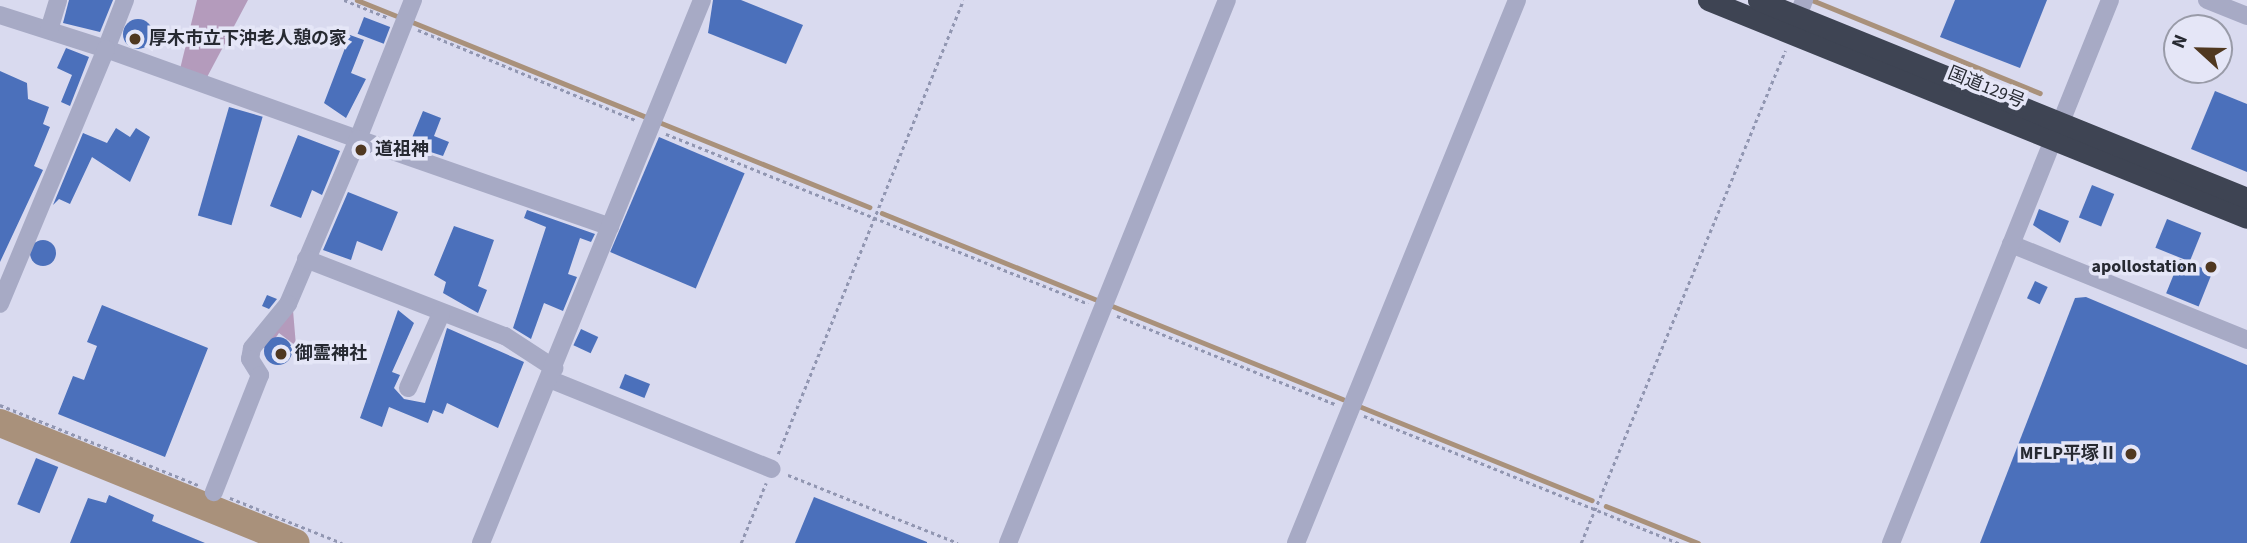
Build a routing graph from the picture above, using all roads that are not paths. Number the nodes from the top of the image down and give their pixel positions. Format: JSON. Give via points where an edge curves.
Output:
{"nodes":[{"id":1,"x":58,"y":0,"type":"edge"},
{"id":2,"x":125,"y":0,"type":"edge"},
{"id":3,"x":413,"y":0,"type":"edge"},
{"id":4,"x":702,"y":0,"type":"edge"},
{"id":5,"x":1227,"y":0,"type":"edge"},
{"id":6,"x":1517,"y":0,"type":"edge"},
{"id":7,"x":1708,"y":0,"type":"edge"},
{"id":8,"x":1758,"y":0,"type":"edge"},
{"id":9,"x":2110,"y":0,"type":"edge"},
{"id":10,"x":2207,"y":0,"type":"edge"},
{"id":11,"x":1800,"y":13,"type":"edge"},
{"id":12,"x":0,"y":15,"type":"edge"},
{"id":13,"x":2247,"y":16,"type":"edge"},
{"id":14,"x":49,"y":30,"type":"junction"},
{"id":15,"x":106,"y":49,"type":"junction"},
{"id":16,"x":2057,"y":131,"type":"junction"},
{"id":17,"x":358,"y":139,"type":"junction"},
{"id":18,"x":2247,"y":198,"type":"edge"},
{"id":19,"x":2247,"y":218,"type":"edge"},
{"id":20,"x":610,"y":227,"type":"junction"},
{"id":21,"x":2011,"y":244,"type":"junction"},
{"id":22,"x":306,"y":259,"type":"junction"},
{"id":23,"x":0,"y":304,"type":"edge"},
{"id":24,"x":441,"y":314,"type":"junction"},
{"id":25,"x":2247,"y":340,"type":"edge"},
{"id":26,"x":551,"y":374,"type":"junction"},
{"id":27,"x":408,"y":388,"type":"dead end"},
{"id":28,"x":772,"y":469,"type":"road end"},
{"id":29,"x":214,"y":492,"type":"road end"},
{"id":30,"x":481,"y":543,"type":"edge"},
{"id":31,"x":1008,"y":543,"type":"edge"},
{"id":32,"x":1296,"y":543,"type":"edge"},
{"id":33,"x":1891,"y":543,"type":"edge"}],
"edges":[{"from":1,"to":14,"type":"street"},
{"from":2,"to":15,"type":"street"},
{"from":3,"to":17,"type":"street"},
{"from":4,"to":20,"type":"street"},
{"from":5,"to":31,"type":"street"},
{"from":6,"to":32,"type":"street"},
{"from":7,"to":11,"type":"highway","name":"国道129号"},
{"from":8,"to":11,"type":"highway","name":"国道129号"},
{"from":9,"to":16,"type":"street"},
{"from":10,"to":13,"type":"street"},
{"from":11,"to":16,"type":"highway","name":"国道129号"},
{"from":12,"to":14,"type":"street"},
{"from":14,"to":15,"type":"street"},
{"from":15,"to":17,"type":"street"},
{"from":15,"to":23,"type":"street"},
{"from":16,"to":18,"type":"highway","name":"国道129号"},
{"from":16,"to":19,"type":"highway","name":"国道129号"},
{"from":16,"to":21,"type":"street"},
{"from":17,"to":20,"type":"street"},
{"from":17,"to":22,"type":"street"},
{"from":20,"to":26,"type":"street"},
{"from":21,"to":25,"type":"street"},
{"from":21,"to":33,"type":"street"},
{"from":22,"to":24,"type":"street"},
{"from":22,"to":29,"type":"street","via":[[288,304],[253,348],[250,359],[260,375]]},
{"from":24,"to":26,"type":"street","via":[[505,336]]},
{"from":24,"to":27,"type":"street"},
{"from":26,"to":28,"type":"street"},
{"from":26,"to":30,"type":"street"}]}
